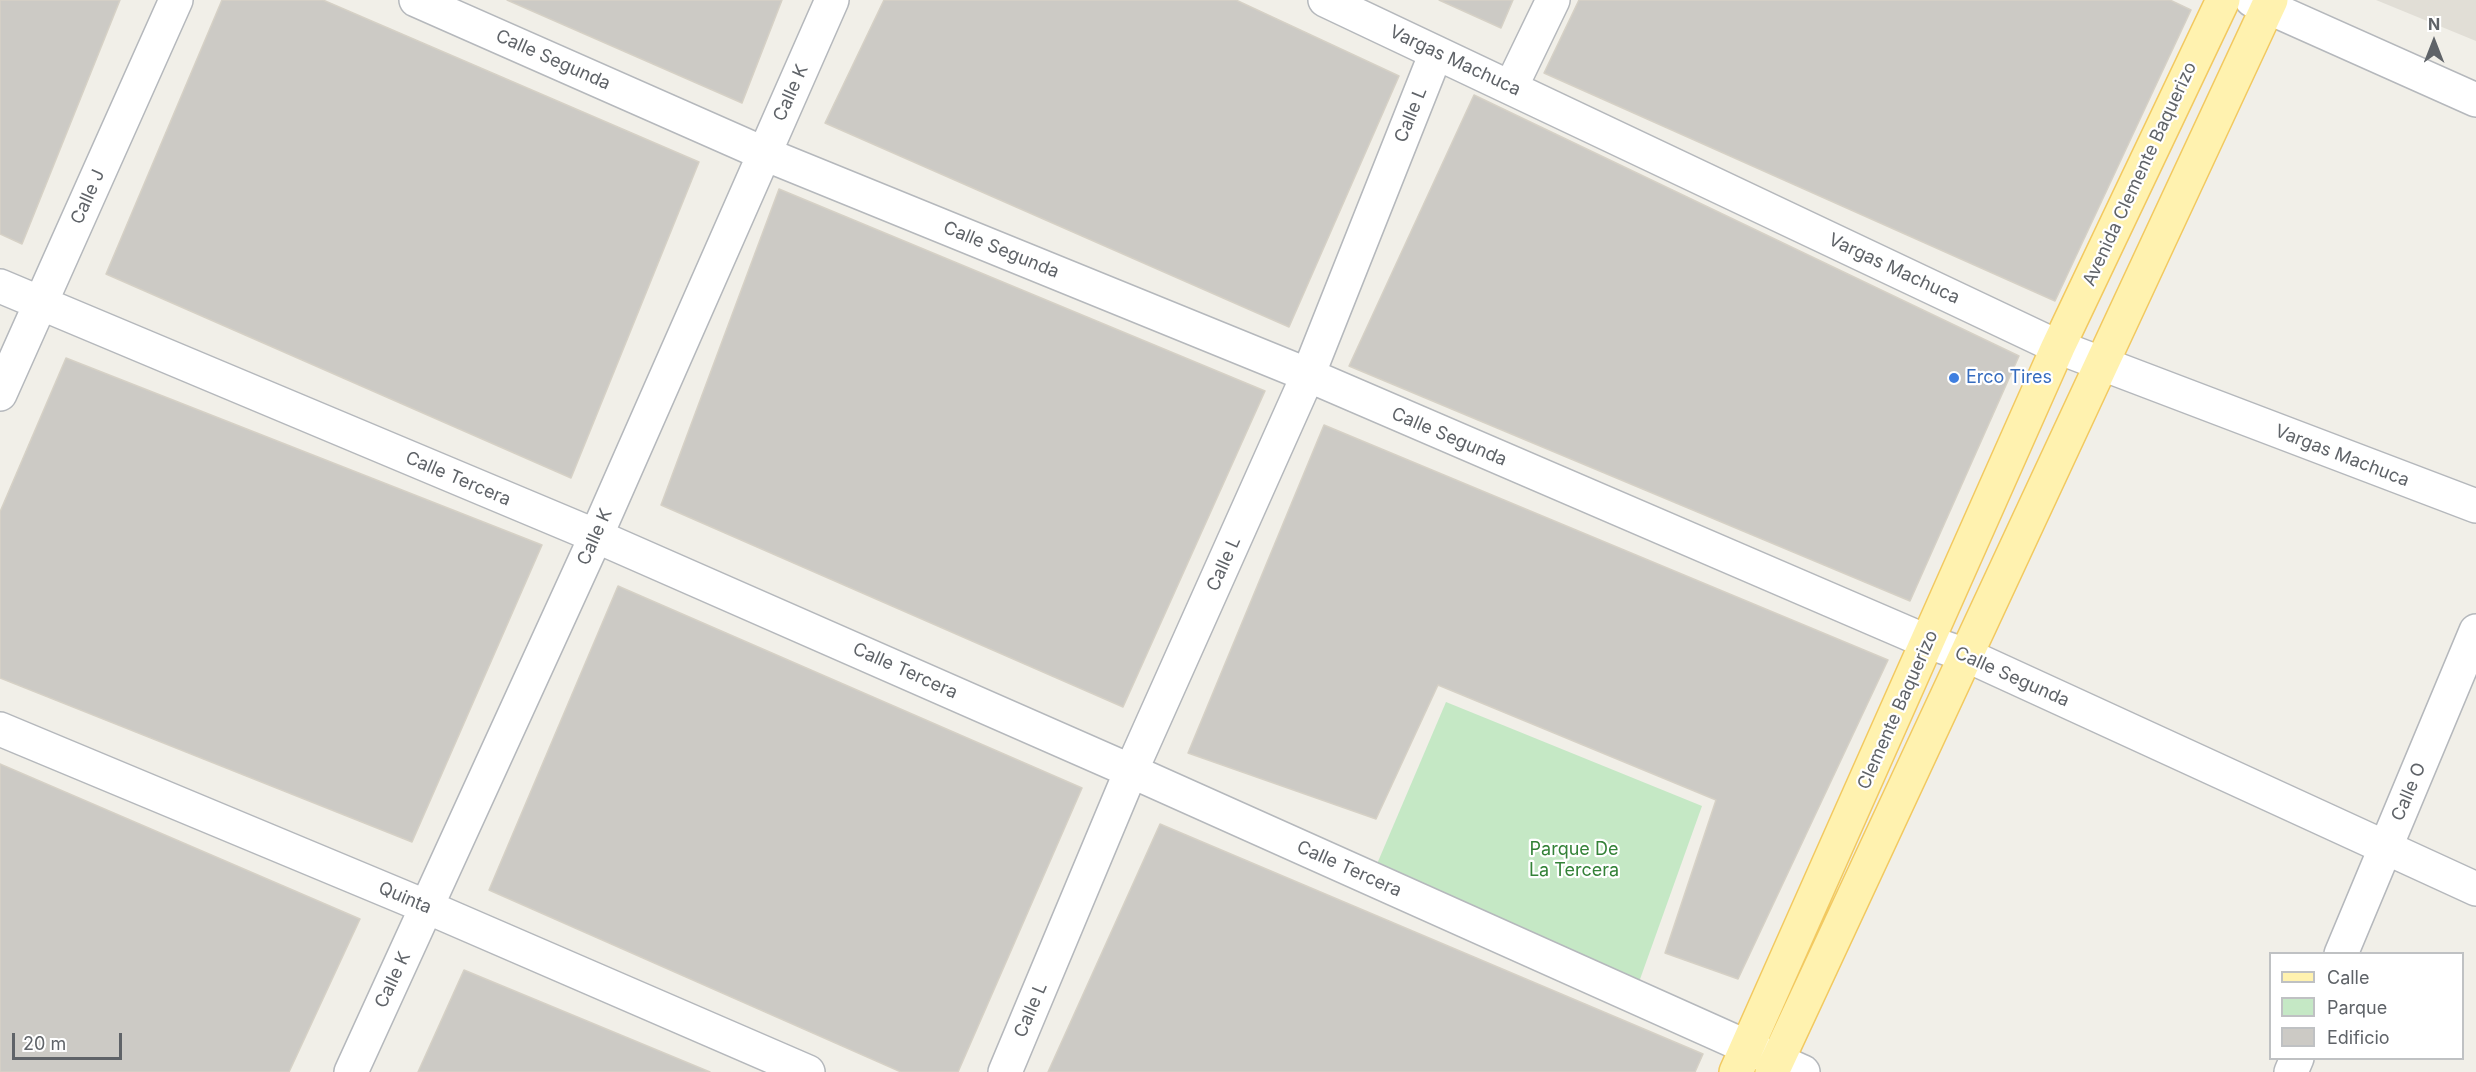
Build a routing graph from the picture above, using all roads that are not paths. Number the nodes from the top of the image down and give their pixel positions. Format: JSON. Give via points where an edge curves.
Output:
{"nodes":[{"id":1,"x":176,"y":0,"type":"edge"},
{"id":2,"x":416,"y":0,"type":"edge"},
{"id":3,"x":832,"y":0,"type":"edge"},
{"id":4,"x":1325,"y":0,"type":"edge"},
{"id":5,"x":1553,"y":0,"type":"edge"},
{"id":6,"x":2223,"y":0,"type":"edge"},
{"id":7,"x":2263,"y":3,"type":"edge"},
{"id":8,"x":1436,"y":53,"type":"junction"},
{"id":9,"x":1511,"y":87,"type":"junction"},
{"id":10,"x":2476,"y":100,"type":"edge"},
{"id":11,"x":765,"y":154,"type":"junction"},
{"id":12,"x":0,"y":286,"type":"edge"},
{"id":13,"x":41,"y":303,"type":"junction"},
{"id":14,"x":2058,"y":347,"type":"junction"},
{"id":15,"x":2102,"y":364,"type":"junction"},
{"id":16,"x":1308,"y":375,"type":"junction"},
{"id":17,"x":0,"y":394,"type":"edge"},
{"id":18,"x":2476,"y":506,"type":"edge"},
{"id":19,"x":596,"y":536,"type":"junction"},
{"id":20,"x":2476,"y":632,"type":"edge"},
{"id":21,"x":1928,"y":642,"type":"junction"},
{"id":22,"x":1966,"y":655,"type":"junction"},
{"id":23,"x":0,"y":729,"type":"edge"},
{"id":24,"x":1131,"y":771,"type":"junction"},
{"id":25,"x":2385,"y":848,"type":"junction"},
{"id":26,"x":2476,"y":888,"type":"edge"},
{"id":27,"x":427,"y":907,"type":"junction"},
{"id":28,"x":2342,"y":952,"type":"edge"},
{"id":29,"x":1742,"y":1060,"type":"edge"},
{"id":30,"x":1784,"y":1068,"type":"edge"},
{"id":31,"x":351,"y":1072,"type":"edge"},
{"id":32,"x":808,"y":1072,"type":"edge"},
{"id":33,"x":1005,"y":1072,"type":"edge"}],
"edges":[{"from":1,"to":13,"type":"street","name":"Calle J"},
{"from":2,"to":11,"type":"street","name":"Calle Segunda"},
{"from":3,"to":11,"type":"street","name":"Calle K"},
{"from":4,"to":8,"type":"street","name":"Vargas Machuca"},
{"from":5,"to":9,"type":"street"},
{"from":6,"to":14,"type":"main road","name":"Avenida Clemente Baquerizo"},
{"from":7,"to":10,"type":"street"},
{"from":7,"to":15,"type":"main road"},
{"from":8,"to":9,"type":"street","name":"Vargas Machuca"},
{"from":8,"to":16,"type":"street","name":"Calle L"},
{"from":9,"to":14,"type":"street","name":"Vargas Machuca"},
{"from":11,"to":16,"type":"street","name":"Calle Segunda"},
{"from":11,"to":19,"type":"street","name":"Calle K"},
{"from":12,"to":13,"type":"street","name":"Calle Tercera"},
{"from":13,"to":17,"type":"street","name":"Calle J"},
{"from":13,"to":19,"type":"street","name":"Calle Tercera"},
{"from":14,"to":15,"type":"street","name":"Vargas Machuca"},
{"from":14,"to":21,"type":"main road","name":"Clemente Baquerizo"},
{"from":15,"to":18,"type":"street","name":"Vargas Machuca"},
{"from":15,"to":22,"type":"main road"},
{"from":16,"to":21,"type":"street","name":"Calle Segunda"},
{"from":16,"to":24,"type":"street","name":"Calle L"},
{"from":19,"to":24,"type":"street","name":"Calle Tercera"},
{"from":19,"to":27,"type":"street","name":"Calle K"},
{"from":20,"to":25,"type":"street","name":"Calle O"},
{"from":21,"to":22,"type":"street","name":"Calle Segunda"},
{"from":21,"to":29,"type":"main road","name":"Clemente Baquerizo"},
{"from":22,"to":25,"type":"street","name":"Calle Segunda"},
{"from":22,"to":30,"type":"main road"},
{"from":23,"to":27,"type":"street","name":"Quinta"},
{"from":24,"to":29,"type":"street","name":"Calle Tercera"},
{"from":24,"to":33,"type":"street","name":"Calle L"},
{"from":25,"to":26,"type":"street","name":"Calle Segunda"},
{"from":25,"to":28,"type":"street","name":"Calle O"},
{"from":27,"to":31,"type":"street","name":"Calle K"},
{"from":27,"to":32,"type":"street","name":"Quinta"},
{"from":29,"to":30,"type":"street","name":"Calle Tercera"}]}
